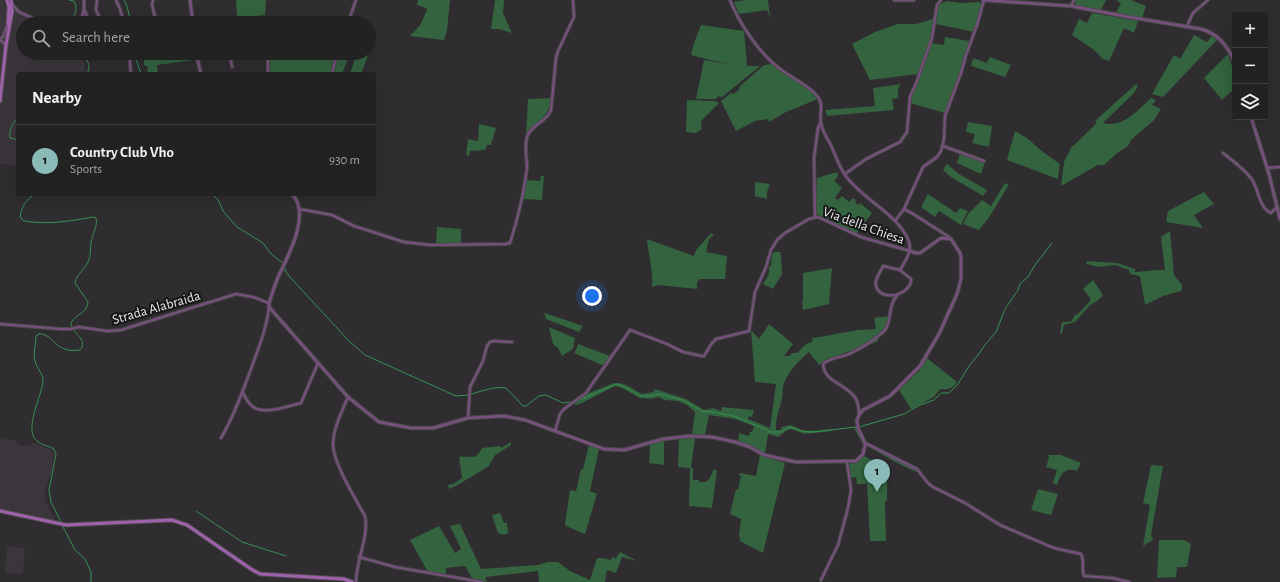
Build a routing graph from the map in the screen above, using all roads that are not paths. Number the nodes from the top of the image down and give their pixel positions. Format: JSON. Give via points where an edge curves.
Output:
{"nodes":[{"id":1,"x":12,"y":0,"type":"edge"},
{"id":2,"x":84,"y":0,"type":"edge"},
{"id":3,"x":97,"y":0,"type":"edge"},
{"id":4,"x":116,"y":0,"type":"edge"},
{"id":5,"x":153,"y":0,"type":"edge"},
{"id":6,"x":190,"y":0,"type":"edge"},
{"id":7,"x":356,"y":0,"type":"edge"},
{"id":8,"x":574,"y":0,"type":"edge"},
{"id":9,"x":730,"y":0,"type":"edge"},
{"id":10,"x":894,"y":0,"type":"edge"},
{"id":11,"x":914,"y":0,"type":"edge"},
{"id":12,"x":941,"y":0,"type":"edge"},
{"id":13,"x":983,"y":0,"type":"edge"},
{"id":14,"x":1074,"y":0,"type":"edge"},
{"id":15,"x":1208,"y":0,"type":"edge"},
{"id":16,"x":10,"y":4,"type":"edge"},
{"id":17,"x":1071,"y":6,"type":"junction"},
{"id":18,"x":84,"y":10,"type":"junction"},
{"id":19,"x":28,"y":16,"type":"edge"},
{"id":20,"x":83,"y":16,"type":"edge"},
{"id":21,"x":87,"y":16,"type":"edge"},
{"id":22,"x":99,"y":16,"type":"edge"},
{"id":23,"x":122,"y":16,"type":"edge"},
{"id":24,"x":155,"y":16,"type":"edge"},
{"id":25,"x":192,"y":16,"type":"edge"},
{"id":26,"x":350,"y":16,"type":"edge"},
{"id":27,"x":8,"y":23,"type":"junction"},
{"id":28,"x":1187,"y":26,"type":"junction"},
{"id":29,"x":8,"y":30,"type":"junction"},
{"id":30,"x":0,"y":39,"type":"edge"},
{"id":31,"x":6,"y":44,"type":"junction"},
{"id":32,"x":1232,"y":56,"type":"edge"},
{"id":33,"x":129,"y":60,"type":"edge"},
{"id":34,"x":198,"y":60,"type":"edge"},
{"id":35,"x":231,"y":60,"type":"edge"},
{"id":36,"x":268,"y":60,"type":"edge"},
{"id":37,"x":335,"y":60,"type":"edge"},
{"id":38,"x":232,"y":67,"type":"dead end"},
{"id":39,"x":131,"y":72,"type":"edge"},
{"id":40,"x":201,"y":72,"type":"edge"},
{"id":41,"x":268,"y":72,"type":"edge"},
{"id":42,"x":332,"y":72,"type":"edge"},
{"id":43,"x":0,"y":101,"type":"edge"},
{"id":44,"x":1252,"y":120,"type":"edge"},
{"id":45,"x":821,"y":123,"type":"junction"},
{"id":46,"x":943,"y":146,"type":"junction"},
{"id":47,"x":1223,"y":153,"type":"dead end"},
{"id":48,"x":984,"y":161,"type":"dead end"},
{"id":49,"x":1280,"y":167,"type":"edge"},
{"id":50,"x":1267,"y":168,"type":"junction"},
{"id":51,"x":845,"y":174,"type":"junction"},
{"id":52,"x":295,"y":196,"type":"edge"},
{"id":53,"x":1277,"y":207,"type":"junction"},
{"id":54,"x":299,"y":209,"type":"junction"},
{"id":55,"x":904,"y":209,"type":"junction"},
{"id":56,"x":815,"y":217,"type":"junction"},
{"id":57,"x":1280,"y":218,"type":"edge"},
{"id":58,"x":895,"y":221,"type":"junction"},
{"id":59,"x":949,"y":238,"type":"junction"},
{"id":60,"x":910,"y":251,"type":"junction"},
{"id":61,"x":900,"y":270,"type":"junction"},
{"id":62,"x":897,"y":296,"type":"junction"},
{"id":63,"x":269,"y":305,"type":"junction"},
{"id":64,"x":0,"y":324,"type":"edge"},
{"id":65,"x":512,"y":342,"type":"dead end"},
{"id":66,"x":318,"y":363,"type":"junction"},
{"id":67,"x":242,"y":393,"type":"junction"},
{"id":68,"x":348,"y":397,"type":"junction"},
{"id":69,"x":859,"y":415,"type":"junction"},
{"id":70,"x":468,"y":418,"type":"junction"},
{"id":71,"x":556,"y":431,"type":"junction"},
{"id":72,"x":221,"y":438,"type":"dead end"},
{"id":73,"x":865,"y":443,"type":"junction"},
{"id":74,"x":847,"y":462,"type":"junction"},
{"id":75,"x":0,"y":511,"type":"edge"},
{"id":76,"x":359,"y":558,"type":"junction"},
{"id":77,"x":821,"y":580,"type":"dead end"},
{"id":78,"x":352,"y":582,"type":"edge"},
{"id":79,"x":356,"y":582,"type":"edge"},
{"id":80,"x":482,"y":582,"type":"edge"},
{"id":81,"x":1129,"y":582,"type":"edge"}],
"edges":[{"from":1,"to":16,"type":"main road"},
{"from":2,"to":18,"type":"street"},
{"from":3,"to":22,"type":"street","via":[[96,10]]},
{"from":4,"to":23,"type":"street"},
{"from":5,"to":24,"type":"street"},
{"from":6,"to":25,"type":"street"},
{"from":7,"to":26,"type":"street"},
{"from":8,"to":54,"type":"street","via":[[574,17],[556,58],[551,110],[527,137],[521,206],[510,243],[430,245],[404,242],[354,226],[332,215]]},
{"from":9,"to":45,"type":"street","via":[[741,24],[768,59],[819,98]]},
{"from":10,"to":11,"type":"street"},
{"from":12,"to":51,"type":"street","via":[[937,5],[932,38],[910,97],[908,126],[904,138]]},
{"from":13,"to":17,"type":"street"},
{"from":13,"to":46,"type":"street","via":[[977,25],[945,116]]},
{"from":14,"to":17,"type":"street"},
{"from":15,"to":28,"type":"street","via":[[1193,13]]},
{"from":16,"to":19,"type":"street"},
{"from":16,"to":27,"type":"main road"},
{"from":16,"to":29,"type":"main road"},
{"from":17,"to":28,"type":"street"},
{"from":18,"to":20,"type":"street"},
{"from":18,"to":21,"type":"street"},
{"from":27,"to":29,"type":"main road"},
{"from":27,"to":30,"type":"street","via":[[4,36]]},
{"from":28,"to":32,"type":"street","via":[[1206,30],[1220,39]]},
{"from":29,"to":31,"type":"main road"},
{"from":30,"to":31,"type":"street"},
{"from":31,"to":43,"type":"main road"},
{"from":33,"to":39,"type":"street"},
{"from":34,"to":40,"type":"street"},
{"from":35,"to":38,"type":"street"},
{"from":36,"to":41,"type":"street"},
{"from":37,"to":42,"type":"street"},
{"from":44,"to":50,"type":"street"},
{"from":45,"to":51,"type":"street"},
{"from":45,"to":56,"type":"street","via":[[814,158]]},
{"from":46,"to":48,"type":"street"},
{"from":46,"to":55,"type":"street","via":[[937,158],[923,167]]},
{"from":47,"to":53,"type":"street","via":[[1253,181],[1268,212],[1271,213]]},
{"from":49,"to":50,"type":"street"},
{"from":50,"to":53,"type":"street"},
{"from":51,"to":58,"type":"street","via":[[862,193]]},
{"from":52,"to":54,"type":"street"},
{"from":53,"to":57,"type":"street"},
{"from":54,"to":63,"type":"street","via":[[299,224],[292,249],[281,269]]},
{"from":55,"to":58,"type":"street"},
{"from":55,"to":59,"type":"street"},
{"from":56,"to":60,"type":"street","name":"Via della Chiesa","via":[[862,237]]},
{"from":56,"to":71,"type":"street","name":"Via della Chiesa","via":[[785,233],[773,247],[755,292],[749,331],[716,339],[702,356],[683,352],[630,330],[588,389],[561,412]]},
{"from":58,"to":60,"type":"street","via":[[907,236]]},
{"from":59,"to":60,"type":"street","via":[[939,239],[920,253]]},
{"from":59,"to":69,"type":"street","via":[[960,253],[961,279],[939,334],[912,375],[885,400],[863,410]]},
{"from":60,"to":61,"type":"street"},
{"from":61,"to":62,"type":"street","via":[[912,282]]},
{"from":61,"to":62,"type":"street","via":[[883,266],[876,281],[884,295]]},
{"from":62,"to":69,"type":"street","via":[[893,299],[888,323],[882,333],[849,354],[823,364],[826,375],[856,399]]},
{"from":63,"to":64,"type":"street","name":"Strada Alabraida","via":[[253,297],[236,294],[121,330],[107,331],[88,327],[70,329]]},
{"from":63,"to":66,"type":"street"},
{"from":63,"to":67,"type":"street","via":[[258,350]]},
{"from":65,"to":70,"type":"street","via":[[497,340],[487,346],[469,393]]},
{"from":66,"to":67,"type":"street","via":[[301,403],[275,411],[258,409],[251,406]]},
{"from":66,"to":68,"type":"street"},
{"from":67,"to":72,"type":"street","via":[[231,422]]},
{"from":68,"to":70,"type":"street","via":[[379,422],[395,426],[434,428]]},
{"from":68,"to":76,"type":"street","via":[[339,419],[333,445],[337,461],[365,516],[366,524]]},
{"from":69,"to":73,"type":"street","via":[[858,427]]},
{"from":70,"to":71,"type":"street","via":[[504,416]]},
{"from":71,"to":74,"type":"street","via":[[604,449],[624,450],[663,439],[690,436],[712,437],[750,447],[764,455],[796,462]]},
{"from":73,"to":74,"type":"street","via":[[865,450],[859,458]]},
{"from":73,"to":81,"type":"street","via":[[917,469],[933,487],[1000,525],[1054,548],[1081,554],[1084,576]]},
{"from":74,"to":77,"type":"street","via":[[851,490],[848,508],[838,545]]},
{"from":75,"to":78,"type":"main road","via":[[66,525],[172,520],[187,525],[260,574],[344,579]]},
{"from":76,"to":79,"type":"street"},
{"from":76,"to":80,"type":"street"}]}
